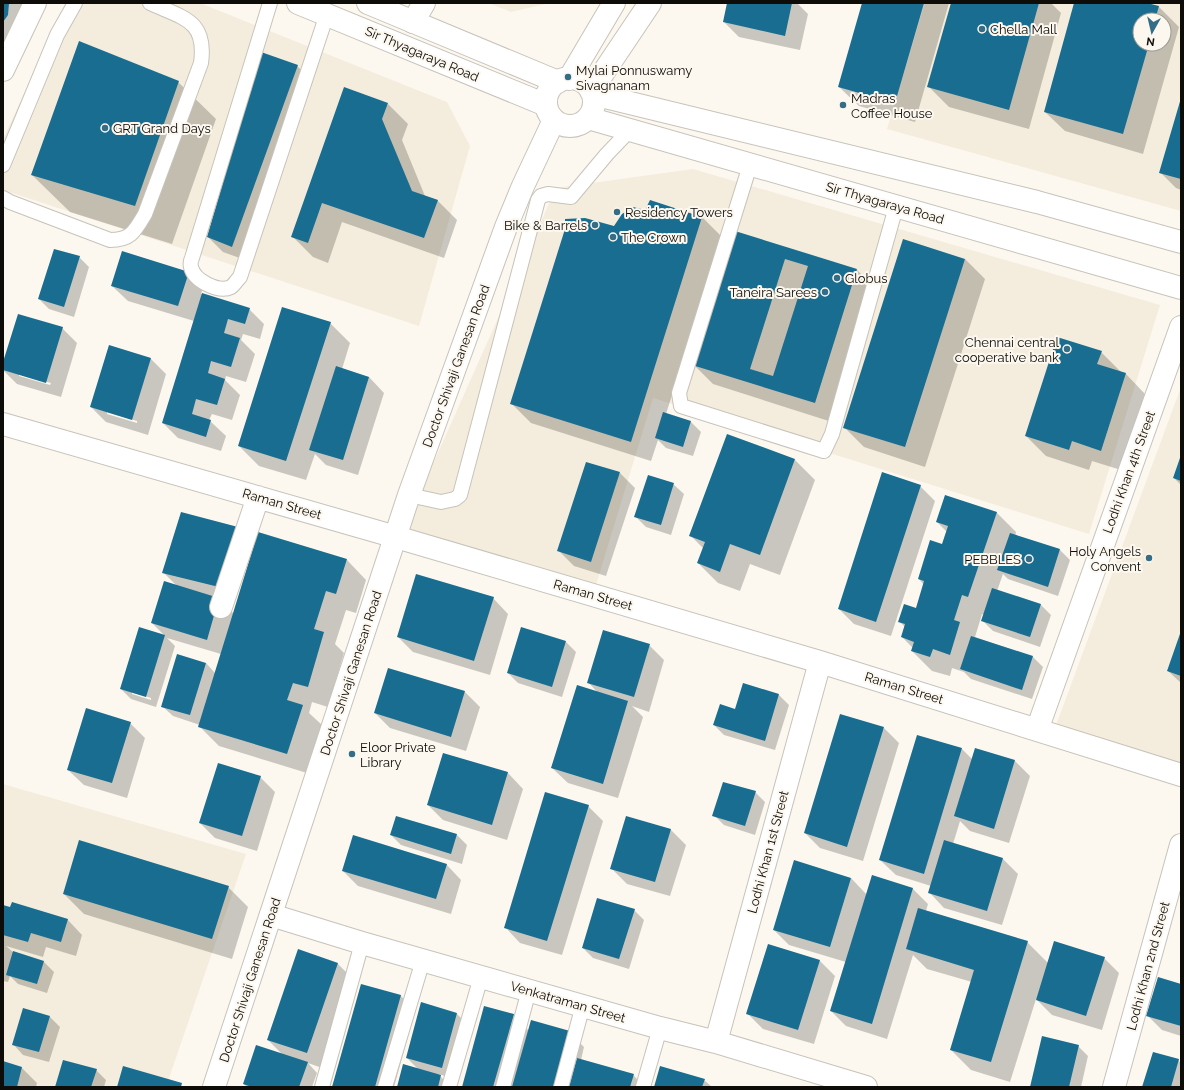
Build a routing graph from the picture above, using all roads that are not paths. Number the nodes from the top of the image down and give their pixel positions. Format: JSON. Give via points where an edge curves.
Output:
{"nodes":[{"id":1,"x":36,"y":3,"type":"edge"},
{"id":2,"x":75,"y":3,"type":"edge"},
{"id":3,"x":150,"y":3,"type":"edge"},
{"id":4,"x":270,"y":3,"type":"edge"},
{"id":5,"x":298,"y":3,"type":"edge"},
{"id":6,"x":368,"y":3,"type":"edge"},
{"id":7,"x":424,"y":3,"type":"edge"},
{"id":8,"x":614,"y":3,"type":"edge"},
{"id":9,"x":650,"y":3,"type":"edge"},
{"id":10,"x":327,"y":14,"type":"junction"},
{"id":11,"x":413,"y":22,"type":"junction"},
{"id":12,"x":3,"y":70,"type":"edge"},
{"id":13,"x":564,"y":81,"type":"junction"},
{"id":14,"x":592,"y":93,"type":"junction"},
{"id":15,"x":550,"y":113,"type":"junction"},
{"id":16,"x":588,"y":118,"type":"junction"},
{"id":17,"x":630,"y":130,"type":"junction"},
{"id":18,"x":3,"y":165,"type":"edge"},
{"id":19,"x":750,"y":165,"type":"junction"},
{"id":20,"x":3,"y":198,"type":"edge"},
{"id":21,"x":896,"y":207,"type":"junction"},
{"id":22,"x":1181,"y":242,"type":"edge"},
{"id":23,"x":1181,"y":288,"type":"edge"},
{"id":24,"x":1181,"y":327,"type":"edge"},
{"id":25,"x":3,"y":424,"type":"edge"},
{"id":26,"x":410,"y":495,"type":"junction"},
{"id":27,"x":258,"y":497,"type":"junction"},
{"id":28,"x":396,"y":537,"type":"junction"},
{"id":29,"x":222,"y":607,"type":"dead end"},
{"id":30,"x":820,"y":662,"type":"junction"},
{"id":31,"x":1037,"y":730,"type":"junction"},
{"id":32,"x":1181,"y":776,"type":"edge"},
{"id":33,"x":1181,"y":845,"type":"edge"},
{"id":34,"x":271,"y":915,"type":"junction"},
{"id":35,"x":362,"y":943,"type":"junction"},
{"id":36,"x":423,"y":960,"type":"junction"},
{"id":37,"x":481,"y":977,"type":"junction"},
{"id":38,"x":529,"y":990,"type":"junction"},
{"id":39,"x":583,"y":1006,"type":"junction"},
{"id":40,"x":660,"y":1028,"type":"junction"},
{"id":41,"x":716,"y":1042,"type":"junction"},
{"id":42,"x":214,"y":1087,"type":"edge"},
{"id":43,"x":322,"y":1087,"type":"edge"},
{"id":44,"x":385,"y":1087,"type":"edge"},
{"id":45,"x":449,"y":1087,"type":"edge"},
{"id":46,"x":503,"y":1087,"type":"edge"},
{"id":47,"x":561,"y":1087,"type":"edge"},
{"id":48,"x":643,"y":1087,"type":"edge"},
{"id":49,"x":866,"y":1087,"type":"edge"},
{"id":50,"x":1114,"y":1087,"type":"edge"}],
"edges":[{"from":1,"to":12,"type":"street"},
{"from":2,"to":18,"type":"lane","via":[[57,35]]},
{"from":3,"to":20,"type":"lane","via":[[188,20],[196,27],[203,49],[201,63],[145,214],[138,226],[129,236],[120,240],[110,240]]},
{"from":4,"to":10,"type":"lane","via":[[192,258],[191,267],[197,277],[206,284],[220,289],[232,287],[240,277]]},
{"from":5,"to":10,"type":"street","name":"Sir Thyagaraya Road"},
{"from":6,"to":11,"type":"street","name":"Sir Thyagaraya Road"},
{"from":7,"to":11,"type":"street"},
{"from":8,"to":13,"type":"street"},
{"from":9,"to":14,"type":"street"},
{"from":10,"to":15,"type":"street","name":"Sir Thyagaraya Road"},
{"from":11,"to":13,"type":"street","name":"Sir Thyagaraya Road"},
{"from":13,"to":14,"type":"street","name":"Sir Thyagaraya Road","via":[[574,78],[586,84]]},
{"from":13,"to":15,"type":"street","via":[[551,87],[546,98]]},
{"from":14,"to":16,"type":"street","via":[[594,107]]},
{"from":14,"to":22,"type":"street","name":"Sir Thyagaraya Road","via":[[1037,202]]},
{"from":15,"to":16,"type":"street","name":"Sir Thyagaraya Road","via":[[565,126],[578,125]]},
{"from":15,"to":26,"type":"street","name":"Doctor Shivaji Ganesan Road","via":[[493,260]]},
{"from":16,"to":17,"type":"street","name":"Sir Thyagaraya Road"},
{"from":17,"to":19,"type":"street","name":"Sir Thyagaraya Road"},
{"from":17,"to":26,"type":"lane","via":[[571,197],[548,194],[538,200],[460,494],[456,499],[441,502]]},
{"from":19,"to":21,"type":"street","name":"Sir Thyagaraya Road"},
{"from":19,"to":21,"type":"lane","via":[[679,393],[681,406],[824,451],[832,434]]},
{"from":21,"to":23,"type":"street","name":"Sir Thyagaraya Road"},
{"from":24,"to":31,"type":"street","name":"Lodhi Khan 4th Street"},
{"from":25,"to":27,"type":"street","name":"Raman Street"},
{"from":26,"to":28,"type":"street","name":"Doctor Shivaji Ganesan Road"},
{"from":27,"to":28,"type":"street","name":"Raman Street"},
{"from":27,"to":29,"type":"street"},
{"from":28,"to":30,"type":"street","name":"Raman Street"},
{"from":28,"to":34,"type":"street","name":"Doctor Shivaji Ganesan Road"},
{"from":30,"to":31,"type":"street","name":"Raman Street"},
{"from":30,"to":41,"type":"street","name":"Lodhi Khan 1st Street"},
{"from":31,"to":32,"type":"street","name":"Raman Street"},
{"from":33,"to":50,"type":"street","name":"Lodhi Khan 2nd Street"},
{"from":34,"to":35,"type":"street","name":"Venkatraman Street"},
{"from":34,"to":42,"type":"street","name":"Doctor Shivaji Ganesan Road"},
{"from":35,"to":36,"type":"street","name":"Venkatraman Street"},
{"from":35,"to":43,"type":"lane"},
{"from":36,"to":37,"type":"street","name":"Venkatraman Street"},
{"from":36,"to":44,"type":"lane"},
{"from":37,"to":38,"type":"street","name":"Venkatraman Street"},
{"from":37,"to":45,"type":"lane"},
{"from":38,"to":39,"type":"street","name":"Venkatraman Street"},
{"from":38,"to":46,"type":"lane"},
{"from":39,"to":40,"type":"street","name":"Venkatraman Street"},
{"from":39,"to":47,"type":"lane"},
{"from":40,"to":41,"type":"street","name":"Venkatraman Street"},
{"from":40,"to":48,"type":"lane"},
{"from":41,"to":49,"type":"street","name":"Venkatraman Street"}]}
